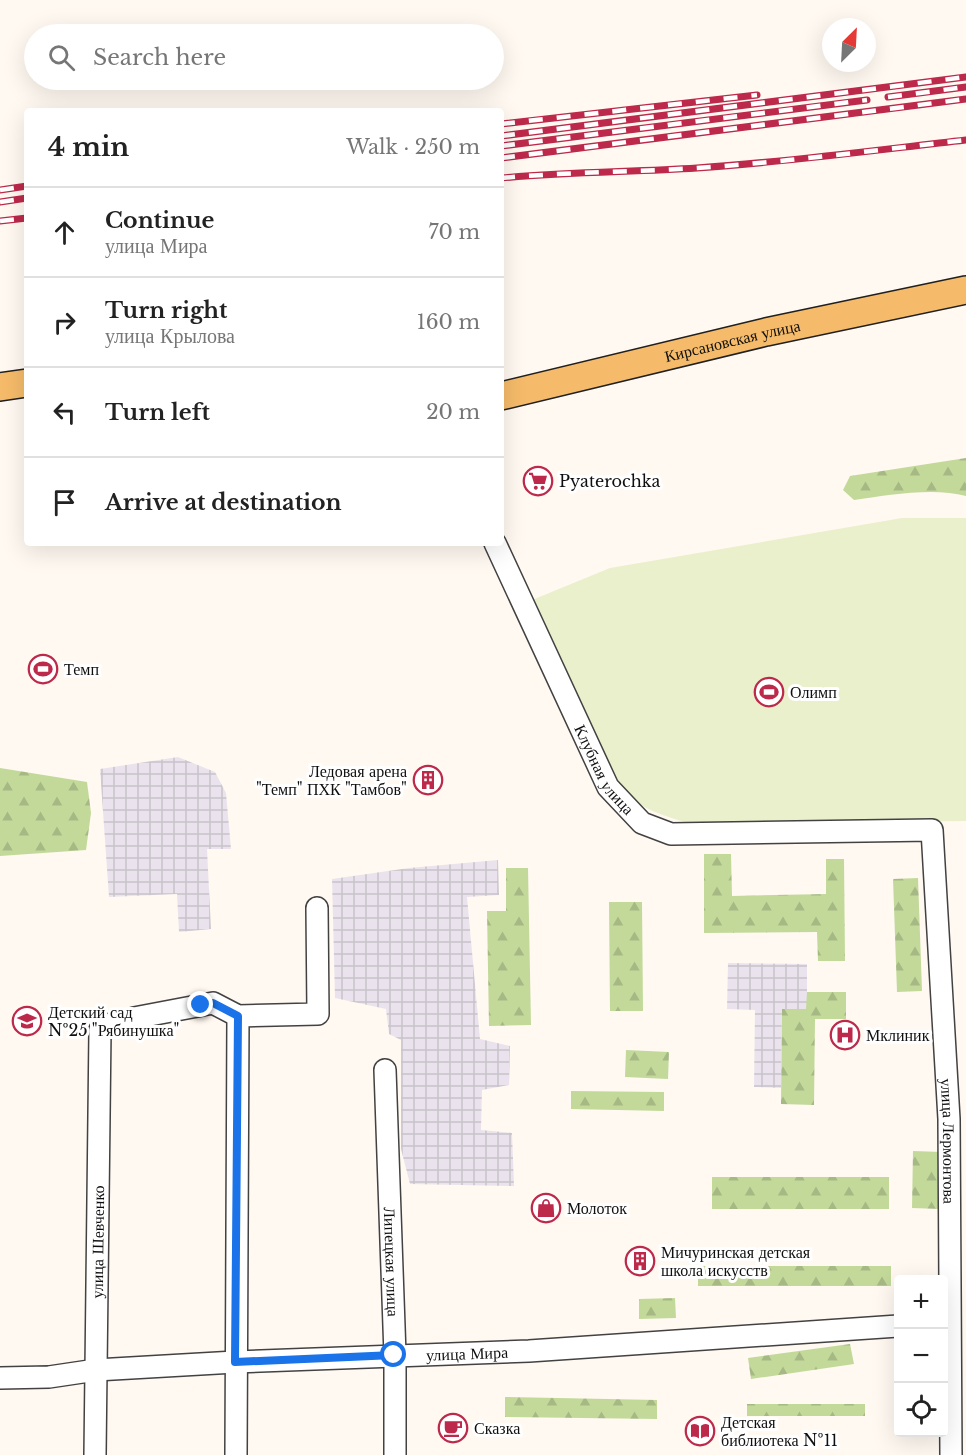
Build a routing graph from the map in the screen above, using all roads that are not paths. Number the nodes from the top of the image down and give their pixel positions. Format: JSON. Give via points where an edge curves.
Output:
{"nodes":[{"id":1,"x":966,"y":290,"type":"edge"},
{"id":2,"x":24,"y":383,"type":"edge"},
{"id":3,"x":0,"y":387,"type":"edge"},
{"id":4,"x":504,"y":396,"type":"edge"},
{"id":5,"x":496,"y":546,"type":"edge"},
{"id":6,"x":932,"y":830,"type":"joint"},
{"id":7,"x":316,"y":908,"type":"dead end"},
{"id":8,"x":238,"y":1016,"type":"junction"},
{"id":9,"x":385,"y":1070,"type":"dead end"},
{"id":10,"x":953,"y":1314,"type":"edge"},
{"id":11,"x":894,"y":1326,"type":"edge"},
{"id":12,"x":394,"y":1355,"type":"junction"},
{"id":13,"x":235,"y":1362,"type":"junction"},
{"id":14,"x":96,"y":1370,"type":"junction"},
{"id":15,"x":0,"y":1378,"type":"edge"},
{"id":16,"x":96,"y":1455,"type":"edge"},
{"id":17,"x":236,"y":1455,"type":"edge"},
{"id":18,"x":394,"y":1455,"type":"edge"},
{"id":19,"x":951,"y":1455,"type":"edge"}],
"edges":[{"from":1,"to":4,"type":"main road","name":"Кирсановская улица","via":[[766,332]]},
{"from":2,"to":3,"type":"main road"},
{"from":5,"to":6,"type":"street","name":"Клубная улица","via":[[608,787],[642,823],[671,834]]},
{"from":6,"to":10,"type":"street","name":"улица Лермонтова","via":[[949,1119]]},
{"from":7,"to":8,"type":"street","via":[[318,1014]]},
{"from":8,"to":13,"type":"street"},
{"from":8,"to":14,"type":"street","name":"улица Шевченко","via":[[213,1003],[134,1018],[100,1030]]},
{"from":9,"to":12,"type":"street","name":"Липецкая улица"},
{"from":10,"to":19,"type":"street","name":"улица Лермонтова"},
{"from":11,"to":12,"type":"street","name":"улица Мира","via":[[529,1352]]},
{"from":12,"to":13,"type":"street","name":"улица Мира"},
{"from":12,"to":18,"type":"street","name":"Липецкая улица"},
{"from":13,"to":14,"type":"street","name":"улица Мира"},
{"from":13,"to":17,"type":"street"},
{"from":14,"to":15,"type":"street","name":"улица Мира","via":[[49,1377]]},
{"from":14,"to":16,"type":"street","name":"улица Шевченко"}]}
